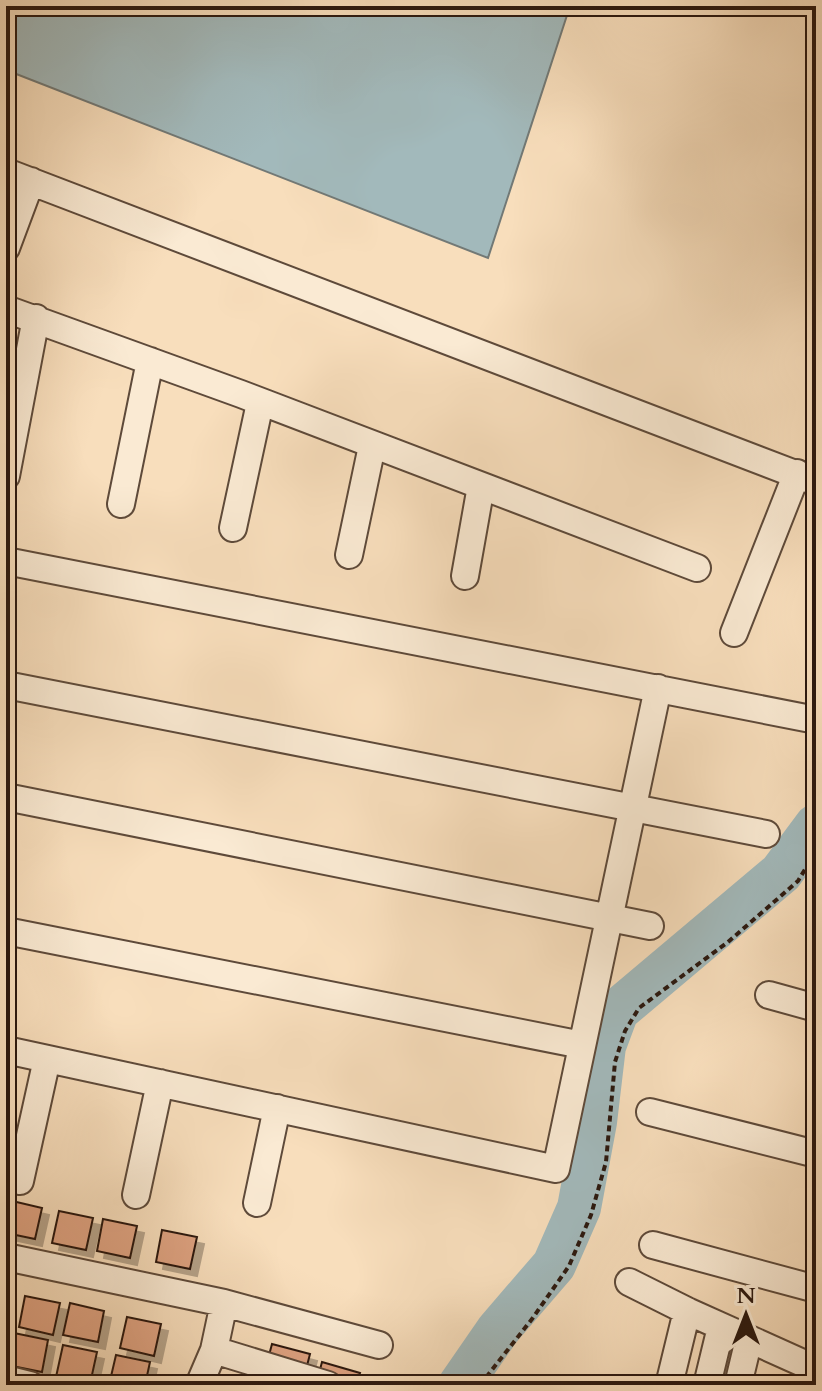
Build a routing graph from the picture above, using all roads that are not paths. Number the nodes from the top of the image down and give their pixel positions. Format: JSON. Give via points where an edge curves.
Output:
{"nodes":[{"id":1,"x":6,"y":172,"type":"edge"},
{"id":2,"x":31,"y":181,"type":"junction"},
{"id":3,"x":6,"y":248,"type":"edge"},
{"id":4,"x":6,"y":309,"type":"edge"},
{"id":5,"x":36,"y":318,"type":"junction"},
{"id":6,"x":150,"y":361,"type":"junction"},
{"id":7,"x":260,"y":403,"type":"junction"},
{"id":8,"x":372,"y":446,"type":"junction"},
{"id":9,"x":6,"y":476,"type":"edge"},
{"id":10,"x":806,"y":478,"type":"edge"},
{"id":11,"x":481,"y":486,"type":"junction"},
{"id":12,"x":121,"y":504,"type":"dead end"},
{"id":13,"x":233,"y":528,"type":"dead end"},
{"id":14,"x":349,"y":555,"type":"dead end"},
{"id":15,"x":6,"y":561,"type":"edge"},
{"id":16,"x":697,"y":568,"type":"dead end"},
{"id":17,"x":465,"y":576,"type":"dead end"},
{"id":18,"x":734,"y":633,"type":"dead end"},
{"id":19,"x":6,"y":685,"type":"edge"},
{"id":20,"x":658,"y":688,"type":"junction"},
{"id":21,"x":816,"y":720,"type":"edge"},
{"id":22,"x":6,"y":797,"type":"edge"},
{"id":23,"x":632,"y":808,"type":"junction"},
{"id":24,"x":766,"y":834,"type":"dead end"},
{"id":25,"x":609,"y":918,"type":"junction"},
{"id":26,"x":650,"y":926,"type":"dead end"},
{"id":27,"x":6,"y":931,"type":"edge"},
{"id":28,"x":769,"y":995,"type":"dead end"},
{"id":29,"x":816,"y":1008,"type":"edge"},
{"id":30,"x":582,"y":1045,"type":"junction"},
{"id":31,"x":6,"y":1050,"type":"edge"},
{"id":32,"x":47,"y":1059,"type":"junction"},
{"id":33,"x":160,"y":1083,"type":"junction"},
{"id":34,"x":277,"y":1108,"type":"junction"},
{"id":35,"x":650,"y":1112,"type":"dead end"},
{"id":36,"x":816,"y":1154,"type":"edge"},
{"id":37,"x":20,"y":1181,"type":"dead end"},
{"id":38,"x":136,"y":1195,"type":"dead end"},
{"id":39,"x":257,"y":1203,"type":"dead end"},
{"id":40,"x":653,"y":1245,"type":"dead end"},
{"id":41,"x":6,"y":1257,"type":"edge"},
{"id":42,"x":629,"y":1282,"type":"dead end"},
{"id":43,"x":816,"y":1289,"type":"edge"},
{"id":44,"x":224,"y":1303,"type":"junction"},
{"id":45,"x":687,"y":1311,"type":"junction"},
{"id":46,"x":721,"y":1327,"type":"junction"},
{"id":47,"x":749,"y":1339,"type":"junction"},
{"id":48,"x":379,"y":1345,"type":"dead end"},
{"id":49,"x":214,"y":1350,"type":"junction"},
{"id":50,"x":816,"y":1369,"type":"edge"},
{"id":51,"x":6,"y":1379,"type":"edge"},
{"id":52,"x":30,"y":1385,"type":"edge"},
{"id":53,"x":199,"y":1385,"type":"edge"},
{"id":54,"x":328,"y":1385,"type":"edge"},
{"id":55,"x":669,"y":1385,"type":"edge"},
{"id":56,"x":707,"y":1385,"type":"edge"},
{"id":57,"x":738,"y":1385,"type":"edge"}],
"edges":[{"from":1,"to":2,"type":"street"},
{"from":2,"to":3,"type":"street"},
{"from":2,"to":10,"type":"street"},
{"from":4,"to":5,"type":"street"},
{"from":5,"to":6,"type":"street"},
{"from":5,"to":9,"type":"street"},
{"from":6,"to":7,"type":"street"},
{"from":6,"to":12,"type":"street"},
{"from":7,"to":8,"type":"street"},
{"from":7,"to":13,"type":"street"},
{"from":8,"to":11,"type":"street"},
{"from":8,"to":14,"type":"street"},
{"from":10,"to":18,"type":"street"},
{"from":11,"to":16,"type":"street"},
{"from":11,"to":17,"type":"street"},
{"from":15,"to":20,"type":"street"},
{"from":19,"to":23,"type":"street"},
{"from":20,"to":21,"type":"street"},
{"from":20,"to":23,"type":"street"},
{"from":22,"to":25,"type":"street"},
{"from":23,"to":24,"type":"street"},
{"from":23,"to":25,"type":"street"},
{"from":25,"to":26,"type":"street"},
{"from":25,"to":30,"type":"street"},
{"from":27,"to":30,"type":"street"},
{"from":28,"to":29,"type":"street"},
{"from":30,"to":34,"type":"street","via":[[556,1169]]},
{"from":31,"to":32,"type":"street"},
{"from":32,"to":33,"type":"street"},
{"from":32,"to":37,"type":"street"},
{"from":33,"to":34,"type":"street"},
{"from":33,"to":38,"type":"street"},
{"from":34,"to":39,"type":"street"},
{"from":35,"to":36,"type":"street"},
{"from":40,"to":43,"type":"street"},
{"from":41,"to":44,"type":"street"},
{"from":42,"to":45,"type":"street"},
{"from":44,"to":48,"type":"street"},
{"from":44,"to":49,"type":"street"},
{"from":45,"to":46,"type":"street"},
{"from":45,"to":55,"type":"street"},
{"from":46,"to":47,"type":"street"},
{"from":46,"to":56,"type":"street"},
{"from":47,"to":50,"type":"street"},
{"from":47,"to":57,"type":"street"},
{"from":49,"to":53,"type":"street"},
{"from":49,"to":54,"type":"street"},
{"from":51,"to":52,"type":"street"}]}
